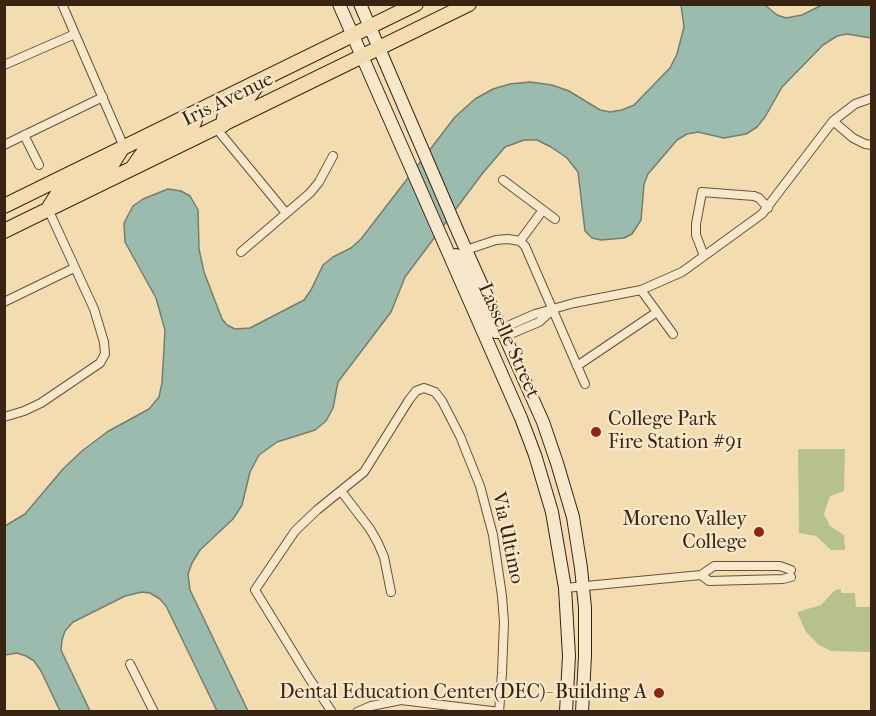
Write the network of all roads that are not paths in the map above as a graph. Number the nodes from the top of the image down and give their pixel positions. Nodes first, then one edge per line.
1 (62, 4) edge
2 (339, 4) edge
3 (360, 4) edge
4 (416, 4) edge
5 (469, 4) edge
6 (369, 28) junction
7 (75, 34) junction
8 (353, 36) junction
9 (379, 50) junction
10 (363, 57) junction
11 (4, 65) edge
12 (262, 80) junction
13 (103, 97) junction
14 (872, 98) edge
15 (193, 114) junction
16 (833, 121) junction
17 (220, 126) junction
18 (24, 135) junction
19 (4, 145) edge
20 (872, 145) edge
21 (123, 148) junction
22 (333, 156) dead end
23 (39, 165) dead end
24 (131, 169) junction
25 (503, 180) dead end
26 (4, 206) edge
27 (768, 208) junction
28 (48, 209) junction
29 (543, 210) junction
30 (285, 213) junction
31 (555, 219) dead end
32 (4, 231) edge
33 (520, 241) junction
34 (445, 247) junction
35 (466, 250) junction
36 (241, 252) dead end
37 (704, 256) junction
38 (74, 267) junction
39 (641, 290) junction
40 (4, 302) edge
41 (552, 310) junction
42 (657, 312) junction
43 (502, 332) junction
44 (674, 334) dead end
45 (577, 366) junction
46 (585, 384) dead end
47 (4, 417) edge
48 (340, 491) junction
49 (701, 575) junction
50 (582, 586) junction
51 (566, 588) junction
52 (391, 592) dead end
53 (130, 664) dead end
54 (154, 711) edge
55 (332, 711) edge
56 (357, 711) edge
57 (499, 711) edge
58 (566, 711) edge
59 (582, 711) edge

1 - 7 street
2 - 8 main road, Lasselle Street
3 - 6 main road, Lasselle Street
4 - 6 main road, Iris Avenue
5 - 9 main road, Iris Avenue
6 - 8 main road, Iris Avenue
6 - 9 main road, Lasselle Street
7 - 11 street
7 - 13 street
8 - 10 main road, Lasselle Street
8 - 12 main road, Iris Avenue
9 - 10 main road, Iris Avenue
9 - 35 main road, Lasselle Street
10 - 17 main road, Iris Avenue
10 - 34 main road, Lasselle Street
12 - 15 main road, Iris Avenue
12 - 17 main road
13 - 18 street
13 - 21 street
14 - 16 street
15 - 21 main road, Iris Avenue
15 - 24 main road
16 - 20 street
16 - 27 street
17 - 24 main road, Iris Avenue
17 - 30 street
18 - 19 street
18 - 23 street
21 - 26 main road, Iris Avenue
21 - 28 main road
22 - 30 street
24 - 28 main road, Iris Avenue
25 - 29 street
27 - 37 street
27 - 37 street
28 - 32 main road, Iris Avenue
28 - 38 street
29 - 31 street
29 - 33 street
30 - 36 street
33 - 35 street
33 - 41 street
34 - 43 main road
34 - 51 main road, Lasselle Street
35 - 43 main road, Lasselle Street
37 - 39 street
38 - 40 street
38 - 47 street
39 - 41 street
39 - 42 street
41 - 43 street
41 - 45 street
42 - 44 street
42 - 45 street
43 - 50 main road, Lasselle Street
45 - 46 street
48 - 52 street
48 - 55 street
48 - 57 street, Via Ultimo
49 - 49 street
49 - 50 street
50 - 51 street
50 - 59 main road, Lasselle Street
51 - 58 main road, Lasselle Street
53 - 54 street
56 - 57 street

